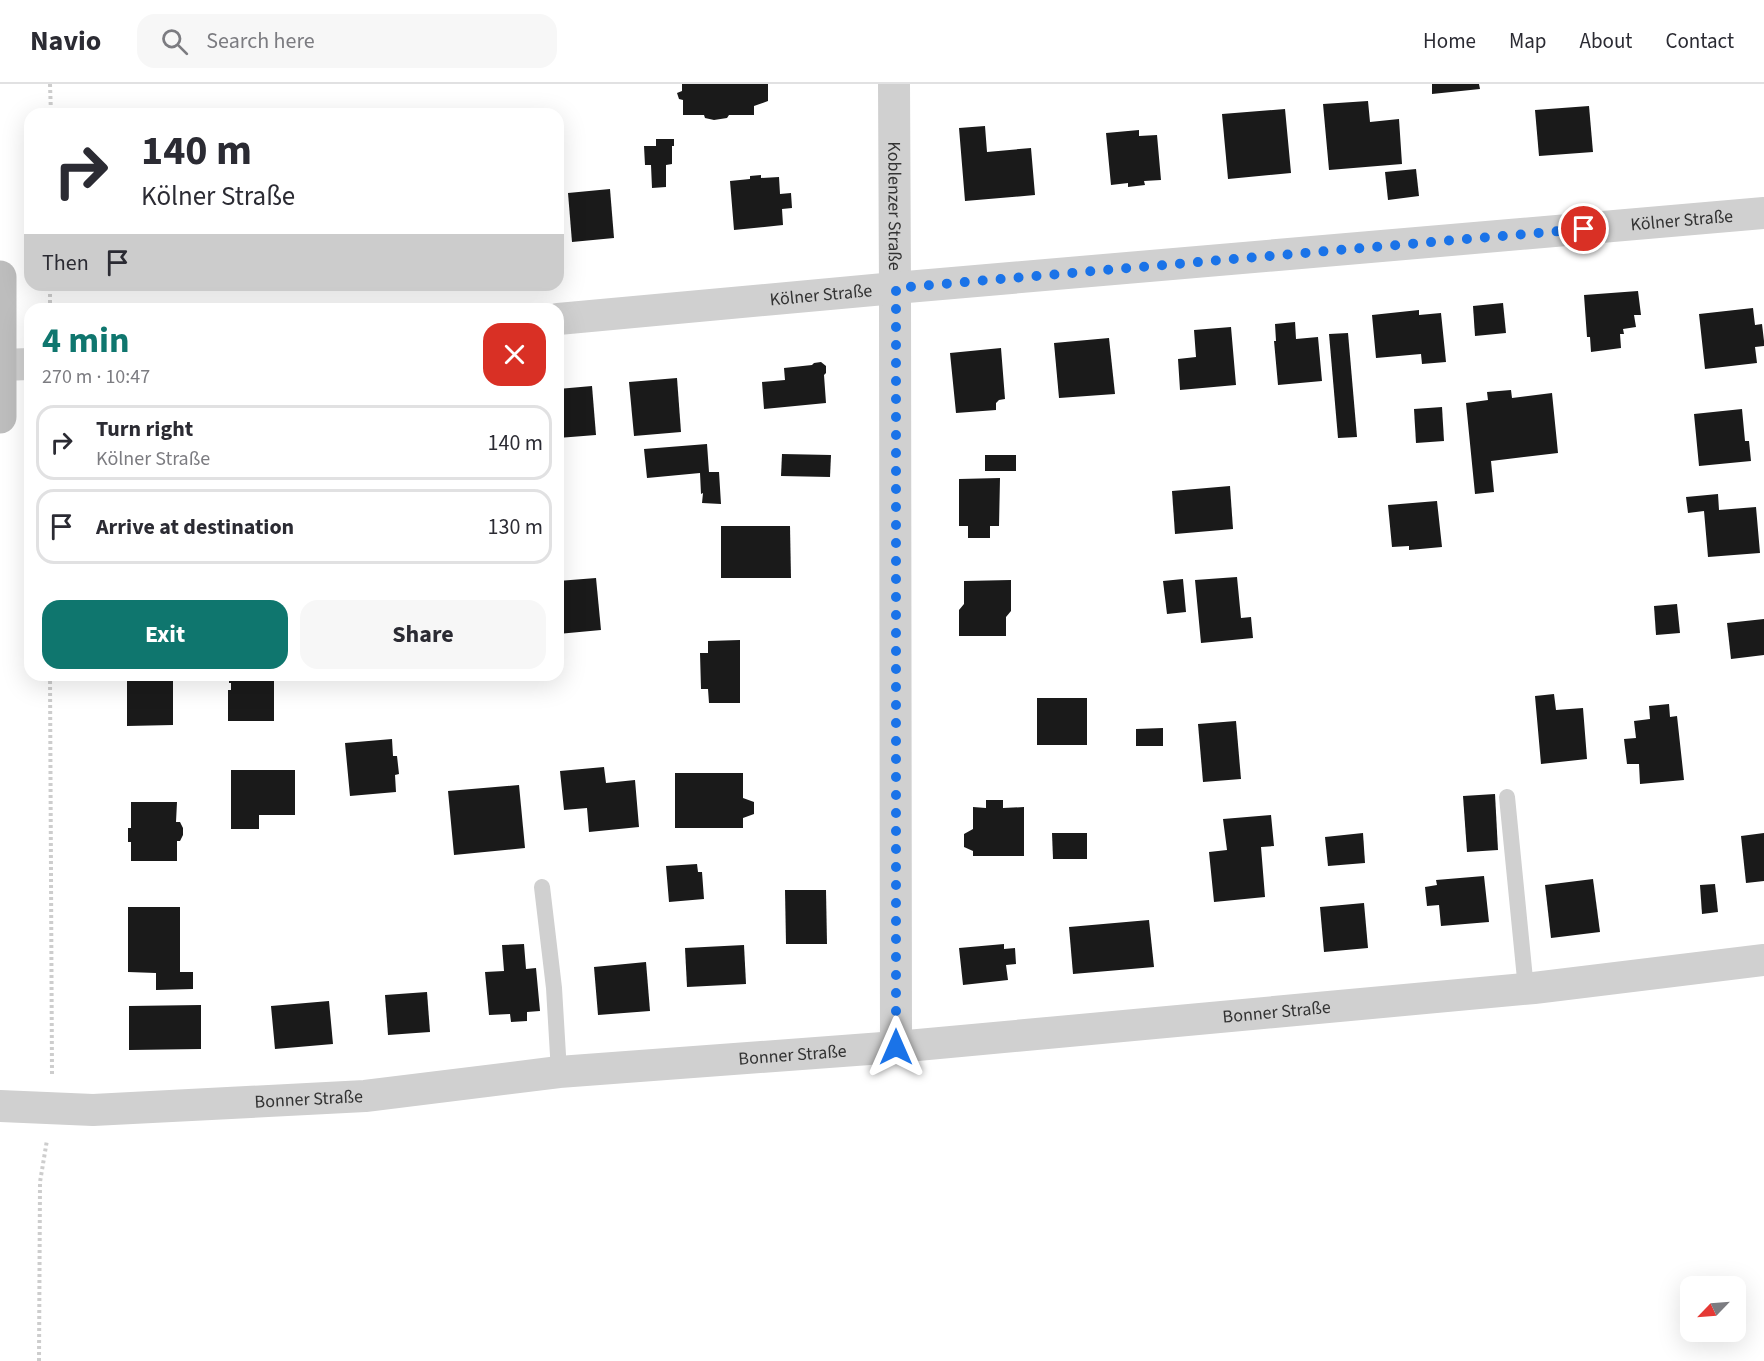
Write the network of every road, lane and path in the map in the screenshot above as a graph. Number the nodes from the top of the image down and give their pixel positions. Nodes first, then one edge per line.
1 (50, 84) edge
2 (894, 84) edge
3 (51, 108) edge
4 (1764, 213) edge
5 (0, 277) edge
6 (896, 288) junction
7 (564, 318) edge
8 (8, 378) edge
9 (0, 417) edge
10 (50, 681) edge
11 (1508, 797) dead end
12 (542, 887) dead end
13 (1764, 960) edge
14 (1526, 988) junction
15 (896, 1047) junction
16 (560, 1072) junction
17 (0, 1106) edge
18 (52, 1108) junction
19 (39, 1361) edge

1 - 3 path
2 - 6 street, Koblenzer Straße
4 - 6 street, Kölner Straße
5 - 8 main road
6 - 7 street, Kölner Straße
6 - 15 street, Koblenzer Straße
8 - 9 main road
10 - 18 path
11 - 14 lane
12 - 16 lane
13 - 14 street, Bonner Straße
14 - 15 street, Bonner Straße
15 - 16 street, Bonner Straße
16 - 18 street, Bonner Straße
17 - 18 street, Bonner Straße
18 - 19 path

